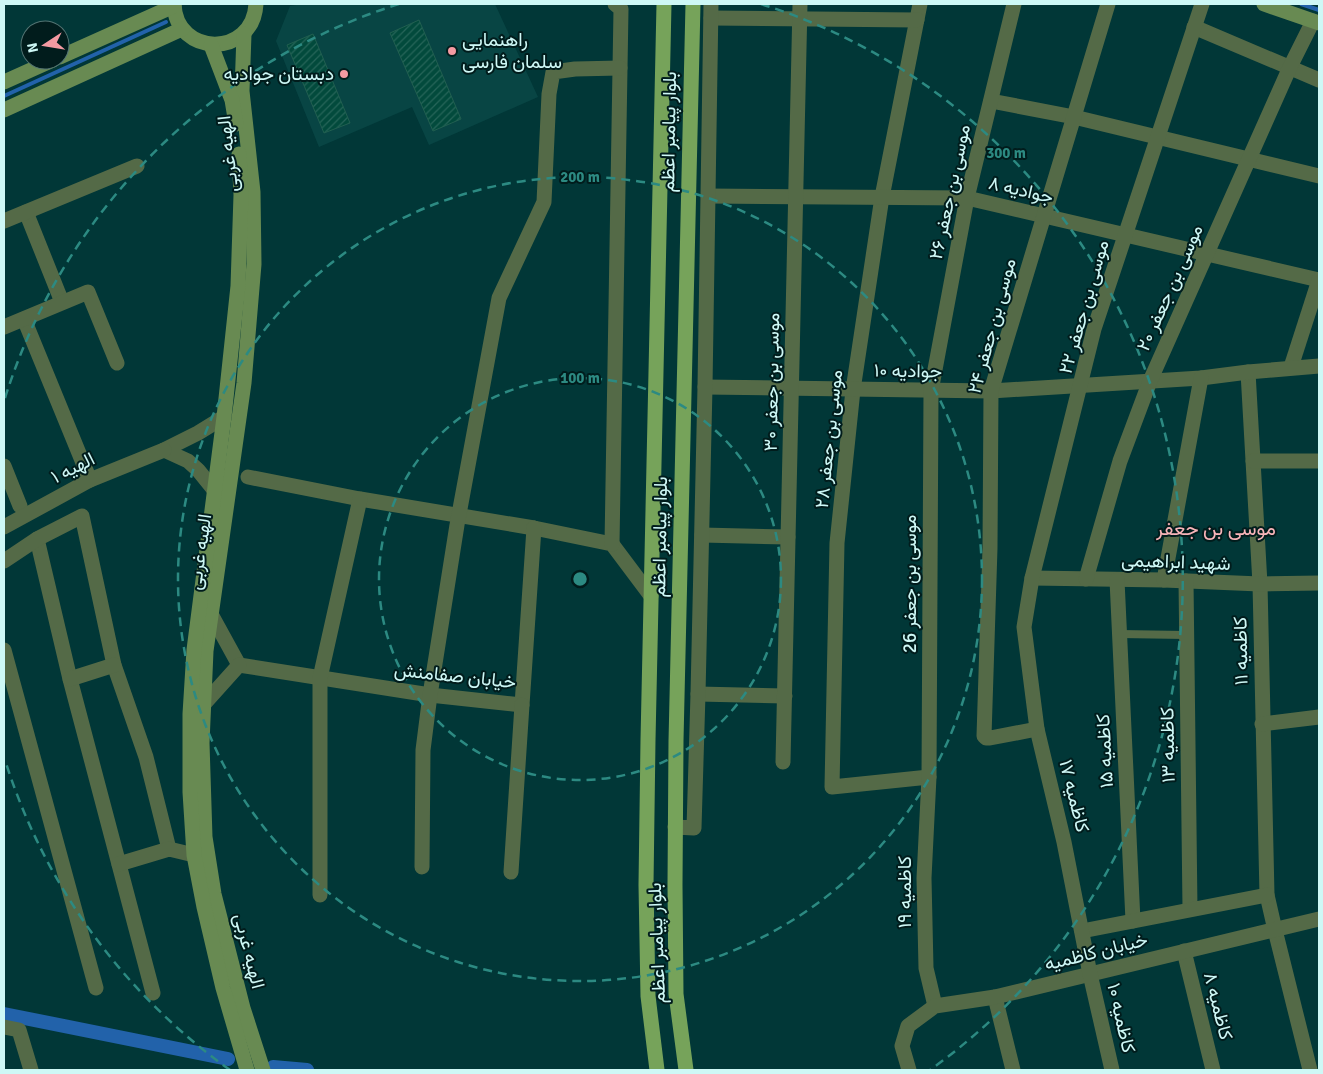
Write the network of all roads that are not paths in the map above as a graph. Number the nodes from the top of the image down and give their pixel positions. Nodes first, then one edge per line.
1 (256, 4) edge
2 (615, 4) edge
3 (692, 4) edge
4 (920, 4) edge
5 (1014, 4) edge
6 (1108, 4) edge
7 (1202, 4) edge
8 (1264, 4) edge
9 (174, 5) edge
10 (663, 6) edge
11 (711, 11) edge
12 (800, 11) edge
13 (917, 20) junction
14 (1316, 22) edge
15 (1194, 27) junction
16 (182, 28) junction
17 (244, 34) junction
18 (211, 45) junction
19 (70, 52) edge
20 (1290, 67) junction
21 (620, 68) junction
22 (31, 70) edge
23 (1319, 80) edge
24 (4, 82) edge
25 (991, 101) junction
26 (4, 110) edge
27 (1074, 117) junction
28 (1158, 137) junction
29 (1249, 160) junction
30 (137, 166) dead end
31 (1319, 176) edge
32 (708, 196) junction
33 (796, 196) junction
34 (882, 197) junction
35 (967, 198) junction
36 (26, 212) junction
37 (1044, 216) junction
38 (4, 221) edge
39 (1126, 235) junction
40 (1207, 254) junction
41 (1319, 280) edge
42 (62, 302) junction
43 (24, 319) junction
44 (4, 327) edge
45 (117, 363) dead end
46 (1319, 366) edge
47 (1291, 367) junction
48 (1248, 372) junction
49 (1201, 378) junction
50 (1150, 381) junction
51 (1081, 386) junction
52 (705, 387) junction
53 (792, 389) junction
54 (853, 390) junction
55 (931, 391) junction
56 (991, 391) junction
57 (224, 417) junction
58 (164, 450) junction
59 (1319, 461) edge
60 (1253, 462) junction
61 (4, 466) edge
62 (248, 477) dead end
63 (90, 480) junction
64 (215, 491) junction
65 (360, 499) junction
66 (20, 506) dead end
67 (459, 516) junction
68 (4, 527) edge
69 (534, 528) junction
70 (702, 535) junction
71 (788, 537) junction
72 (37, 539) junction
73 (612, 544) junction
74 (4, 561) edge
75 (1032, 578) junction
76 (1086, 579) junction
77 (1117, 580) junction
78 (1164, 580) junction
79 (1186, 581) junction
80 (1319, 583) edge
81 (1260, 584) junction
82 (651, 596) junction
83 (212, 614) junction
84 (1024, 627) joint
85 (1120, 634) junction
86 (1186, 635) junction
87 (4, 650) edge
88 (114, 665) junction
89 (239, 665) junction
90 (70, 678) junction
91 (320, 678) junction
92 (698, 694) junction
93 (430, 695) junction
94 (785, 696) junction
95 (204, 704) junction
96 (522, 705) junction
97 (1319, 717) edge
98 (1262, 724) junction
99 (1037, 729) junction
100 (784, 762) dead end
101 (929, 777) junction
102 (675, 827) junction
103 (169, 849) junction
104 (194, 855) junction
105 (119, 864) junction
106 (422, 867) dead end
107 (511, 872) dead end
108 (320, 895) dead end
109 (1267, 895) junction
110 (1190, 909) junction
111 (1319, 919) edge
112 (1133, 921) junction
113 (1275, 930) junction
114 (1082, 931) junction
115 (1184, 951) junction
116 (1090, 974) junction
117 (96, 988) dead end
118 (153, 994) dead end
119 (995, 997) junction
120 (935, 1006) junction
121 (11, 1029) edge
122 (31, 1070) edge
123 (247, 1070) edge
124 (262, 1070) edge
125 (657, 1070) edge
126 (686, 1070) edge
127 (909, 1070) edge
128 (1013, 1070) edge
129 (1112, 1070) edge
130 (1213, 1070) edge
131 (1310, 1070) edge

1 - 17 street
2 - 21 street
3 - 102 main road, بلوار پیامبر اعظم
4 - 13 street, موسی بن جعفر ۲۸
5 - 25 street, موسی بن جعفر ۲۶
6 - 27 street, موسی بن جعفر ۲۴
7 - 15 street, موسی بن جعفر ۲۲
8 - 14 street
9 - 16 street
9 - 19 street
10 - 82 main road, بلوار پیامبر اعظم
11 - 12 street
11 - 32 street
12 - 13 street
12 - 33 street, موسی بن جعفر ۳۰
13 - 34 street, موسی بن جعفر ۲۸
14 - 20 street, موسی بن جعفر ۲۰
15 - 20 street
15 - 28 street, موسی بن جعفر ۲۲
16 - 18 street
16 - 26 street
17 - 18 street
17 - 83 street, الهیه غربی
18 - 57 street, الهیه غربی
20 - 23 street
20 - 29 street, موسی بن جعفر ۲۰
21 - 67 street
21 - 73 street
22 - 24 street
25 - 27 street
25 - 35 street, موسی بن جعفر ۲۶
27 - 28 street
27 - 37 street, موسی بن جعفر ۲۴
28 - 29 street
28 - 39 street, موسی بن جعفر ۲۲
29 - 31 street
29 - 40 street, موسی بن جعفر ۲۰
30 - 36 street
32 - 33 street, جوادیه ۸
32 - 52 street
33 - 34 street, جوادیه ۸
33 - 53 street, موسی بن جعفر ۳۰
34 - 35 street, جوادیه ۸
34 - 54 street, موسی بن جعفر ۲۸
35 - 37 street, جوادیه ۸
35 - 55 street, موسی بن جعفر ۲۶
36 - 38 street
36 - 42 street
37 - 39 street, جوادیه ۸
37 - 56 street, موسی بن جعفر ۲۴
39 - 40 street, جوادیه ۸
39 - 51 street, موسی بن جعفر ۲۲
40 - 41 street, جوادیه ۸
40 - 50 street, موسی بن جعفر ۲۰
41 - 47 street
42 - 43 street
42 - 45 street
43 - 44 street
43 - 63 street
46 - 47 street, جوادیه ۱۰
47 - 48 street, جوادیه ۱۰
48 - 49 street, جوادیه ۱۰
48 - 60 street, کاظمیه ۱۱
49 - 50 street, جوادیه ۱۰
49 - 78 street
50 - 51 street, جوادیه ۱۰
50 - 76 street, موسی بن جعفر ۲۰
51 - 56 street, جوادیه ۱۰
51 - 75 street, موسی بن جعفر ۲۲
52 - 53 street, جوادیه ۱۰
52 - 70 street
53 - 54 street, جوادیه ۱۰
53 - 71 street, موسی بن جعفر ۳۰
54 - 55 street, جوادیه ۱۰
54 - 101 street, موسی بن جعفر ۲۸
55 - 56 street, جوادیه ۱۰
55 - 101 street, موسی بن جعفر 26
56 - 99 street, موسی بن جعفر ۲۴
57 - 58 street, الهیه ۱
57 - 64 street, الهیه غربی
58 - 63 street, الهیه ۱
58 - 64 street
59 - 60 street
60 - 81 street, کاظمیه ۱۱
61 - 66 street
62 - 65 street
63 - 68 street, الهیه ۱
64 - 104 street, الهیه غربی
65 - 67 street
65 - 91 street
67 - 69 street
67 - 93 street
69 - 73 street
69 - 96 street, خیابان صفامنش
70 - 71 street
70 - 92 street
71 - 94 street, موسی بن جعفر ۳۰
72 - 74 street
72 - 88 street
72 - 90 street
73 - 82 street
75 - 76 street, شهید ابراهیمی
75 - 84 street, موسی بن جعفر ۲۲
76 - 77 street, شهید ابراهیمی
77 - 78 street, شهید ابراهیمی
77 - 85 street, کاظمیه ۱۵
78 - 79 street, شهید ابراهیمی
79 - 81 street, شهید ابراهیمی
79 - 86 street, کاظمیه ۱۳
80 - 81 street, شهید ابراهیمی
81 - 98 street, کاظمیه ۱۱
82 - 125 main road, بلوار پیامبر اعظم
83 - 89 street
83 - 95 street, الهیه غربی
84 - 99 street, کاظمیه ۱۷
85 - 86 lane
85 - 112 street, کاظمیه ۱۵
86 - 110 street, کاظمیه ۱۳
87 - 117 street
88 - 90 street
88 - 103 street
89 - 91 street, خیابان صفامنش
89 - 95 street
90 - 105 street
91 - 93 street, خیابان صفامنش
91 - 108 street
92 - 94 street
92 - 102 street
93 - 96 street, خیابان صفامنش
93 - 106 street
94 - 100 street, موسی بن جعفر ۳۰
95 - 124 street, الهیه غربی
96 - 107 street
97 - 98 street
98 - 109 street, کاظمیه ۱۱
99 - 114 street, کاظمیه ۱۷
101 - 120 street, کاظمیه ۱۹
102 - 126 main road, بلوار پیامبر اعظم
103 - 104 street
103 - 105 street
104 - 123 street, الهیه غربی
105 - 118 street
109 - 110 street
109 - 113 street, کاظمیه ۱۱
110 - 112 street
111 - 113 street, خیابان کاظمیه
112 - 114 street
113 - 115 street, خیابان کاظمیه
113 - 131 street, کاظمیه ۱۱
114 - 116 street, کاظمیه ۱۷
115 - 116 street, خیابان کاظمیه
115 - 130 street, کاظمیه ۸
116 - 119 street, خیابان کاظمیه
116 - 129 street, کاظمیه ۱۰
119 - 120 street, خیابان کاظمیه
119 - 128 street
120 - 127 street, خیابان کاظمیه
121 - 122 street

